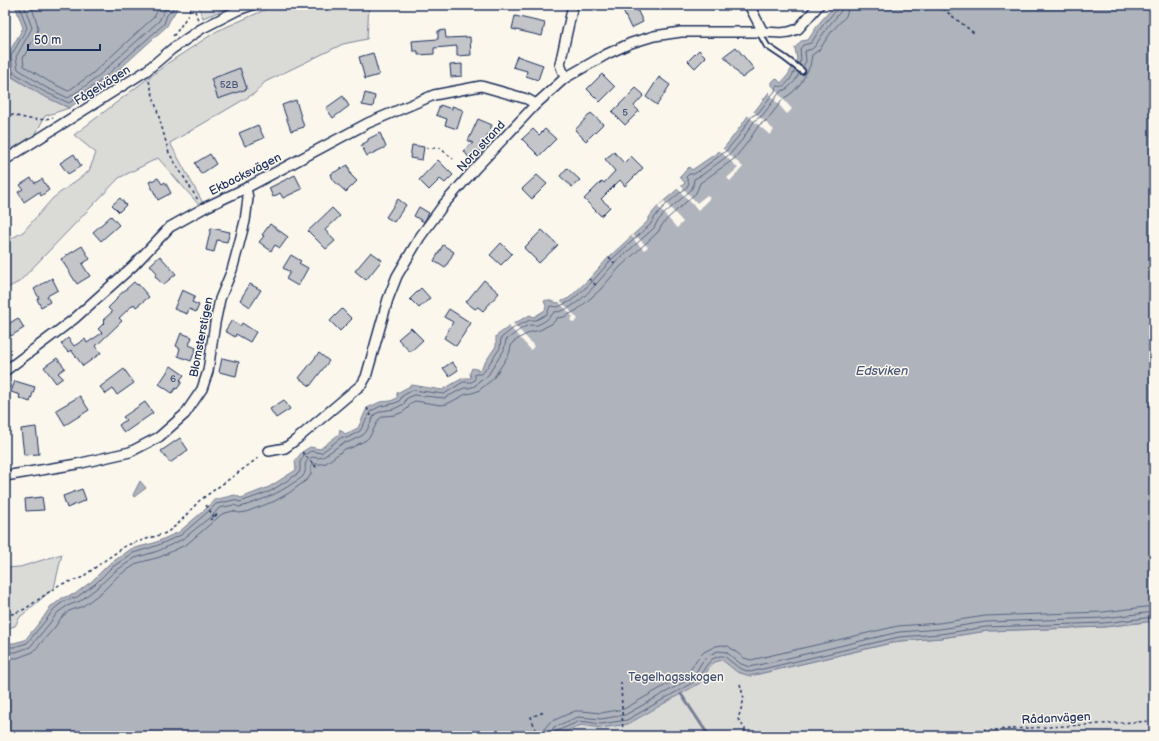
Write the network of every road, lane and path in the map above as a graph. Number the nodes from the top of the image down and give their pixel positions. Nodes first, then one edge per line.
1 (192, 5) edge
2 (252, 5) edge
3 (573, 5) edge
4 (749, 5) edge
5 (819, 5) edge
6 (938, 5) edge
7 (201, 29) junction
8 (761, 32) junction
9 (974, 33) dead end
10 (170, 38) dead end
11 (146, 71) junction
12 (802, 71) dead end
13 (565, 78) junction
14 (536, 104) junction
15 (5, 112) edge
16 (54, 117) dead end
17 (426, 148) dead end
18 (453, 159) dead end
19 (5, 160) edge
20 (246, 188) junction
21 (204, 208) junction
22 (609, 257) dead end
23 (616, 265) dead end
24 (589, 279) dead end
25 (597, 286) dead end
26 (5, 371) edge
27 (367, 408) dead end
28 (373, 419) dead end
29 (269, 451) joint
30 (302, 452) dead end
31 (317, 468) dead end
32 (5, 476) edge
33 (206, 505) dead end
34 (219, 513) dead end
35 (214, 517) junction
36 (210, 520) dead end
37 (5, 613) edge
38 (621, 682) dead end
39 (740, 684) dead end
40 (544, 712) dead end
41 (1154, 721) edge
42 (538, 736) edge
43 (623, 736) edge
44 (672, 736) edge
45 (699, 736) edge
46 (745, 736) edge
47 (863, 736) edge

1 - 7 path
1 - 10 path
2 - 7 street, Fågelvägen
3 - 13 street
4 - 8 street
5 - 8 street, Nora strand
6 - 9 path
7 - 11 street, Fågelvägen
8 - 12 lane
8 - 13 street, Nora strand
11 - 19 street, Fågelvägen
11 - 21 path
13 - 14 street, Nora strand
14 - 20 street, Ekbacksvägen
14 - 29 street, Nora strand
15 - 16 path
17 - 18 path
20 - 21 street, Ekbacksvägen
20 - 32 street, Blomsterstigen
21 - 26 street, Ekbacksvägen
22 - 23 path
24 - 25 path
27 - 28 path
29 - 37 path
30 - 31 path
33 - 35 path
34 - 35 path
35 - 36 path
38 - 43 path
39 - 46 path
40 - 42 path
41 - 47 path, Rådanvägen
44 - 45 path

